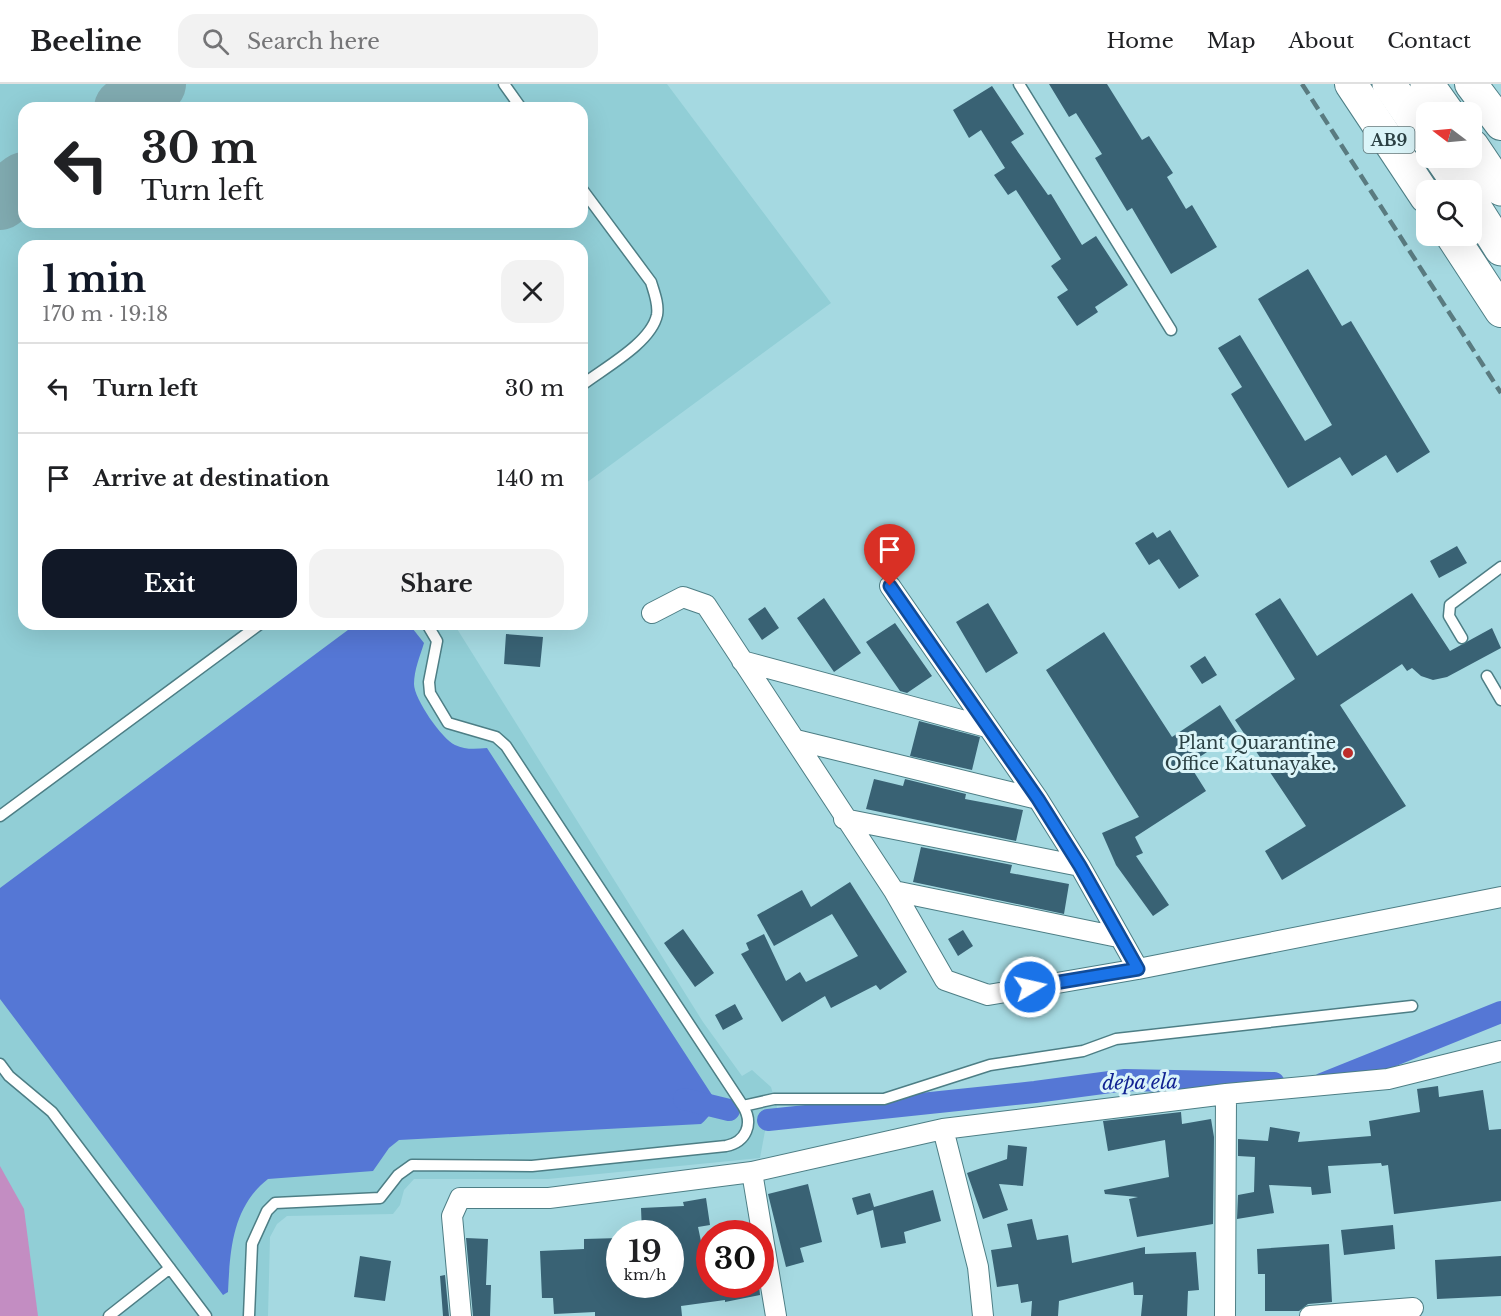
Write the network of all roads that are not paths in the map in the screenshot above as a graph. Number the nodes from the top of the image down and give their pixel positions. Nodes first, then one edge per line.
1 (504, 84) edge
2 (1019, 84) edge
3 (1351, 84) edge
4 (1389, 84) edge
5 (1427, 84) edge
6 (1471, 84) edge
7 (517, 102) edge
8 (1440, 102) edge
9 (1416, 123) edge
10 (1501, 124) edge
11 (1482, 161) edge
12 (1416, 182) edge
13 (1501, 189) edge
14 (588, 197) edge
15 (1482, 220) edge
16 (1459, 246) edge
17 (1501, 249) edge
18 (1501, 311) edge
19 (1171, 330) dead end
20 (588, 380) edge
21 (1501, 567) edge
22 (890, 586) dead end
23 (652, 613) dead end
24 (252, 630) edge
25 (431, 630) edge
26 (1462, 638) dead end
27 (742, 661) junction
28 (1487, 676) dead end
29 (1501, 700) edge
30 (987, 727) junction
31 (796, 740) junction
32 (1038, 799) junction
33 (0, 816) edge
34 (844, 819) junction
35 (1080, 866) junction
36 (894, 891) junction
37 (1501, 897) edge
38 (1118, 937) junction
39 (1138, 969) junction
40 (1412, 1006) dead end
41 (1501, 1051) edge
42 (0, 1064) edge
43 (1226, 1094) junction
44 (743, 1106) junction
45 (944, 1129) junction
46 (752, 1172) junction
47 (170, 1268) junction
48 (1413, 1308) dead end
49 (109, 1316) edge
50 (206, 1316) edge
51 (249, 1316) edge
52 (461, 1316) edge
53 (777, 1316) edge
54 (983, 1316) edge
55 (1225, 1316) edge
56 (1310, 1316) edge

1 - 7 lane
2 - 19 lane
3 - 12 main road, AB9
4 - 9 highway
5 - 8 highway
6 - 10 main road
11 - 13 highway
14 - 20 lane
15 - 17 highway
16 - 18 main road
21 - 26 lane
22 - 30 street
23 - 27 street
24 - 33 lane
25 - 44 lane
27 - 30 street
27 - 31 street
28 - 29 lane
30 - 32 street
31 - 32 street
31 - 34 street
32 - 35 street
34 - 35 street
34 - 36 street
35 - 38 street
36 - 38 street
36 - 39 street
37 - 39 street
38 - 39 street
40 - 44 lane
41 - 43 street
42 - 47 lane
43 - 45 street
43 - 55 street
44 - 51 lane
45 - 46 street
45 - 54 street
46 - 52 street
46 - 53 street
47 - 49 lane
47 - 50 lane
48 - 56 street

